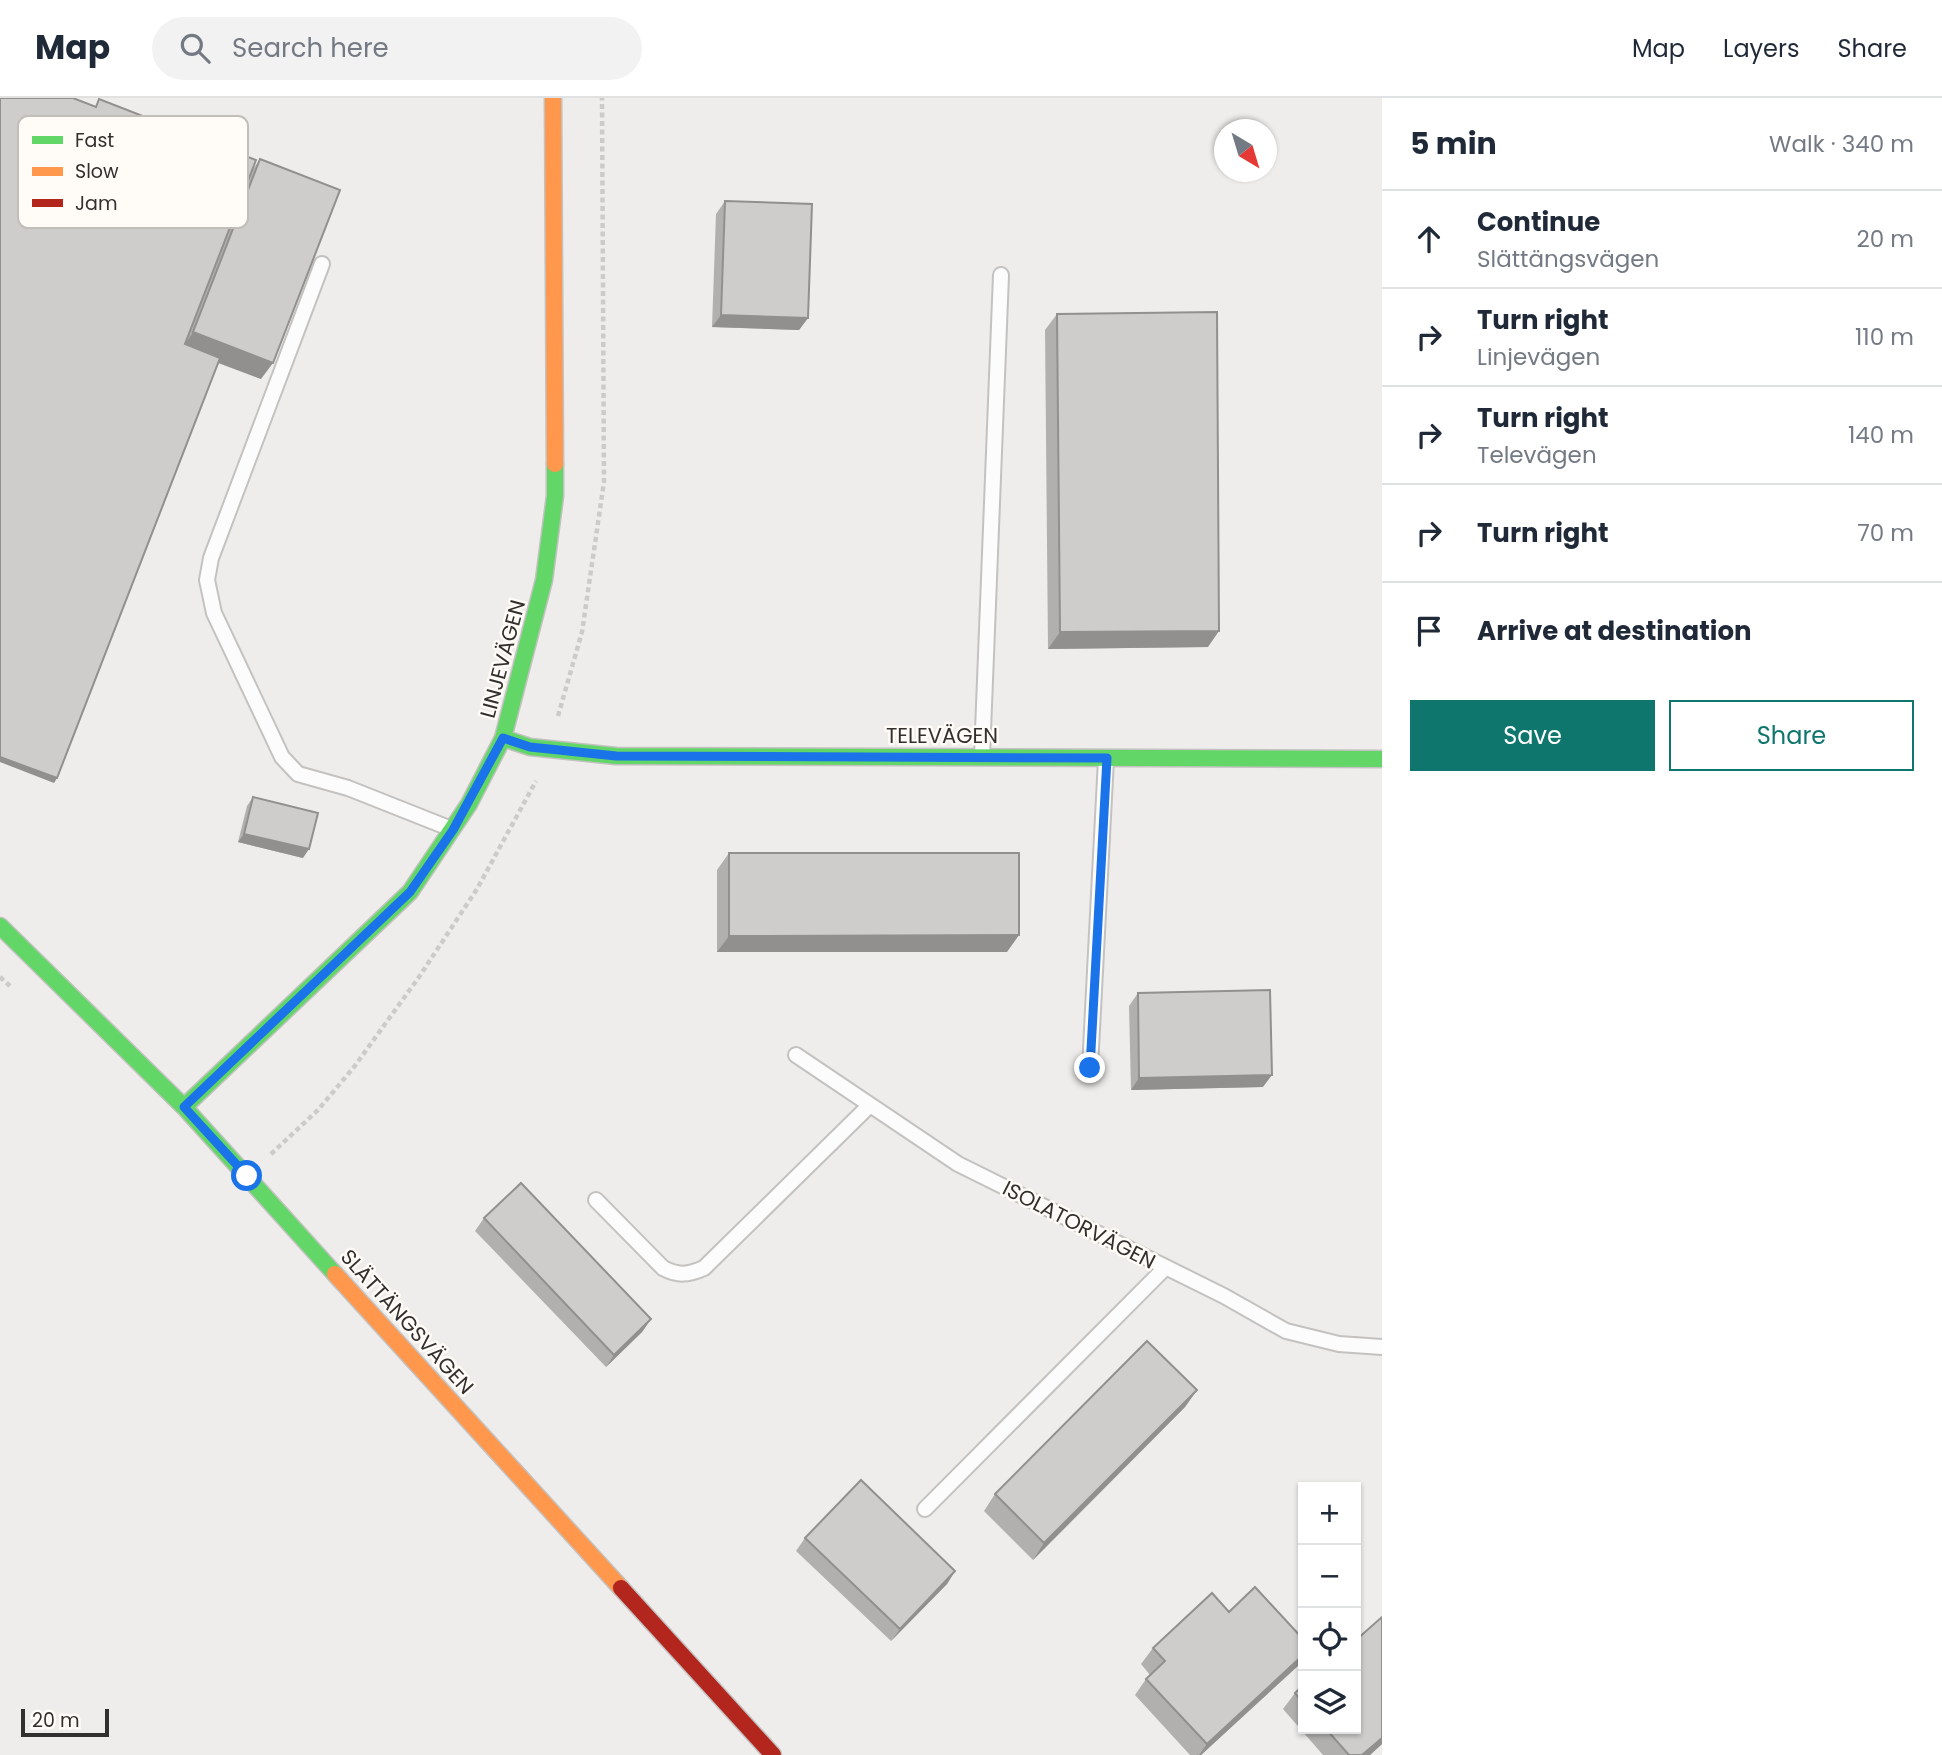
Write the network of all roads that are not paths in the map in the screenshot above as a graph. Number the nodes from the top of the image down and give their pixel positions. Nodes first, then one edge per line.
1 (553, 98) edge
2 (322, 264) edge
3 (1002, 275) dead end
4 (503, 738) junction
5 (982, 757) junction
6 (1107, 758) junction
7 (1382, 758) edge
8 (453, 830) junction
9 (0, 926) edge
10 (796, 1055) dead end
11 (1090, 1068) dead end
12 (870, 1105) junction
13 (184, 1107) junction
14 (596, 1200) dead end
15 (1165, 1268) junction
16 (1382, 1347) edge
17 (925, 1509) dead end
18 (774, 1755) edge

1 - 4 street, LINJEVÄGEN
2 - 8 lane
3 - 5 lane
4 - 5 street, TELEVÄGEN
4 - 8 street, LINJEVÄGEN
5 - 6 street, TELEVÄGEN
6 - 7 street, TELEVÄGEN
6 - 11 lane
8 - 13 street, LINJEVÄGEN
9 - 13 street, SLÄTTÄNGSVÄGEN
10 - 12 lane, ISOLATORVÄGEN
12 - 14 lane
12 - 15 lane, ISOLATORVÄGEN
13 - 18 street, SLÄTTÄNGSVÄGEN
15 - 16 lane, ISOLATORVÄGEN
15 - 17 lane

